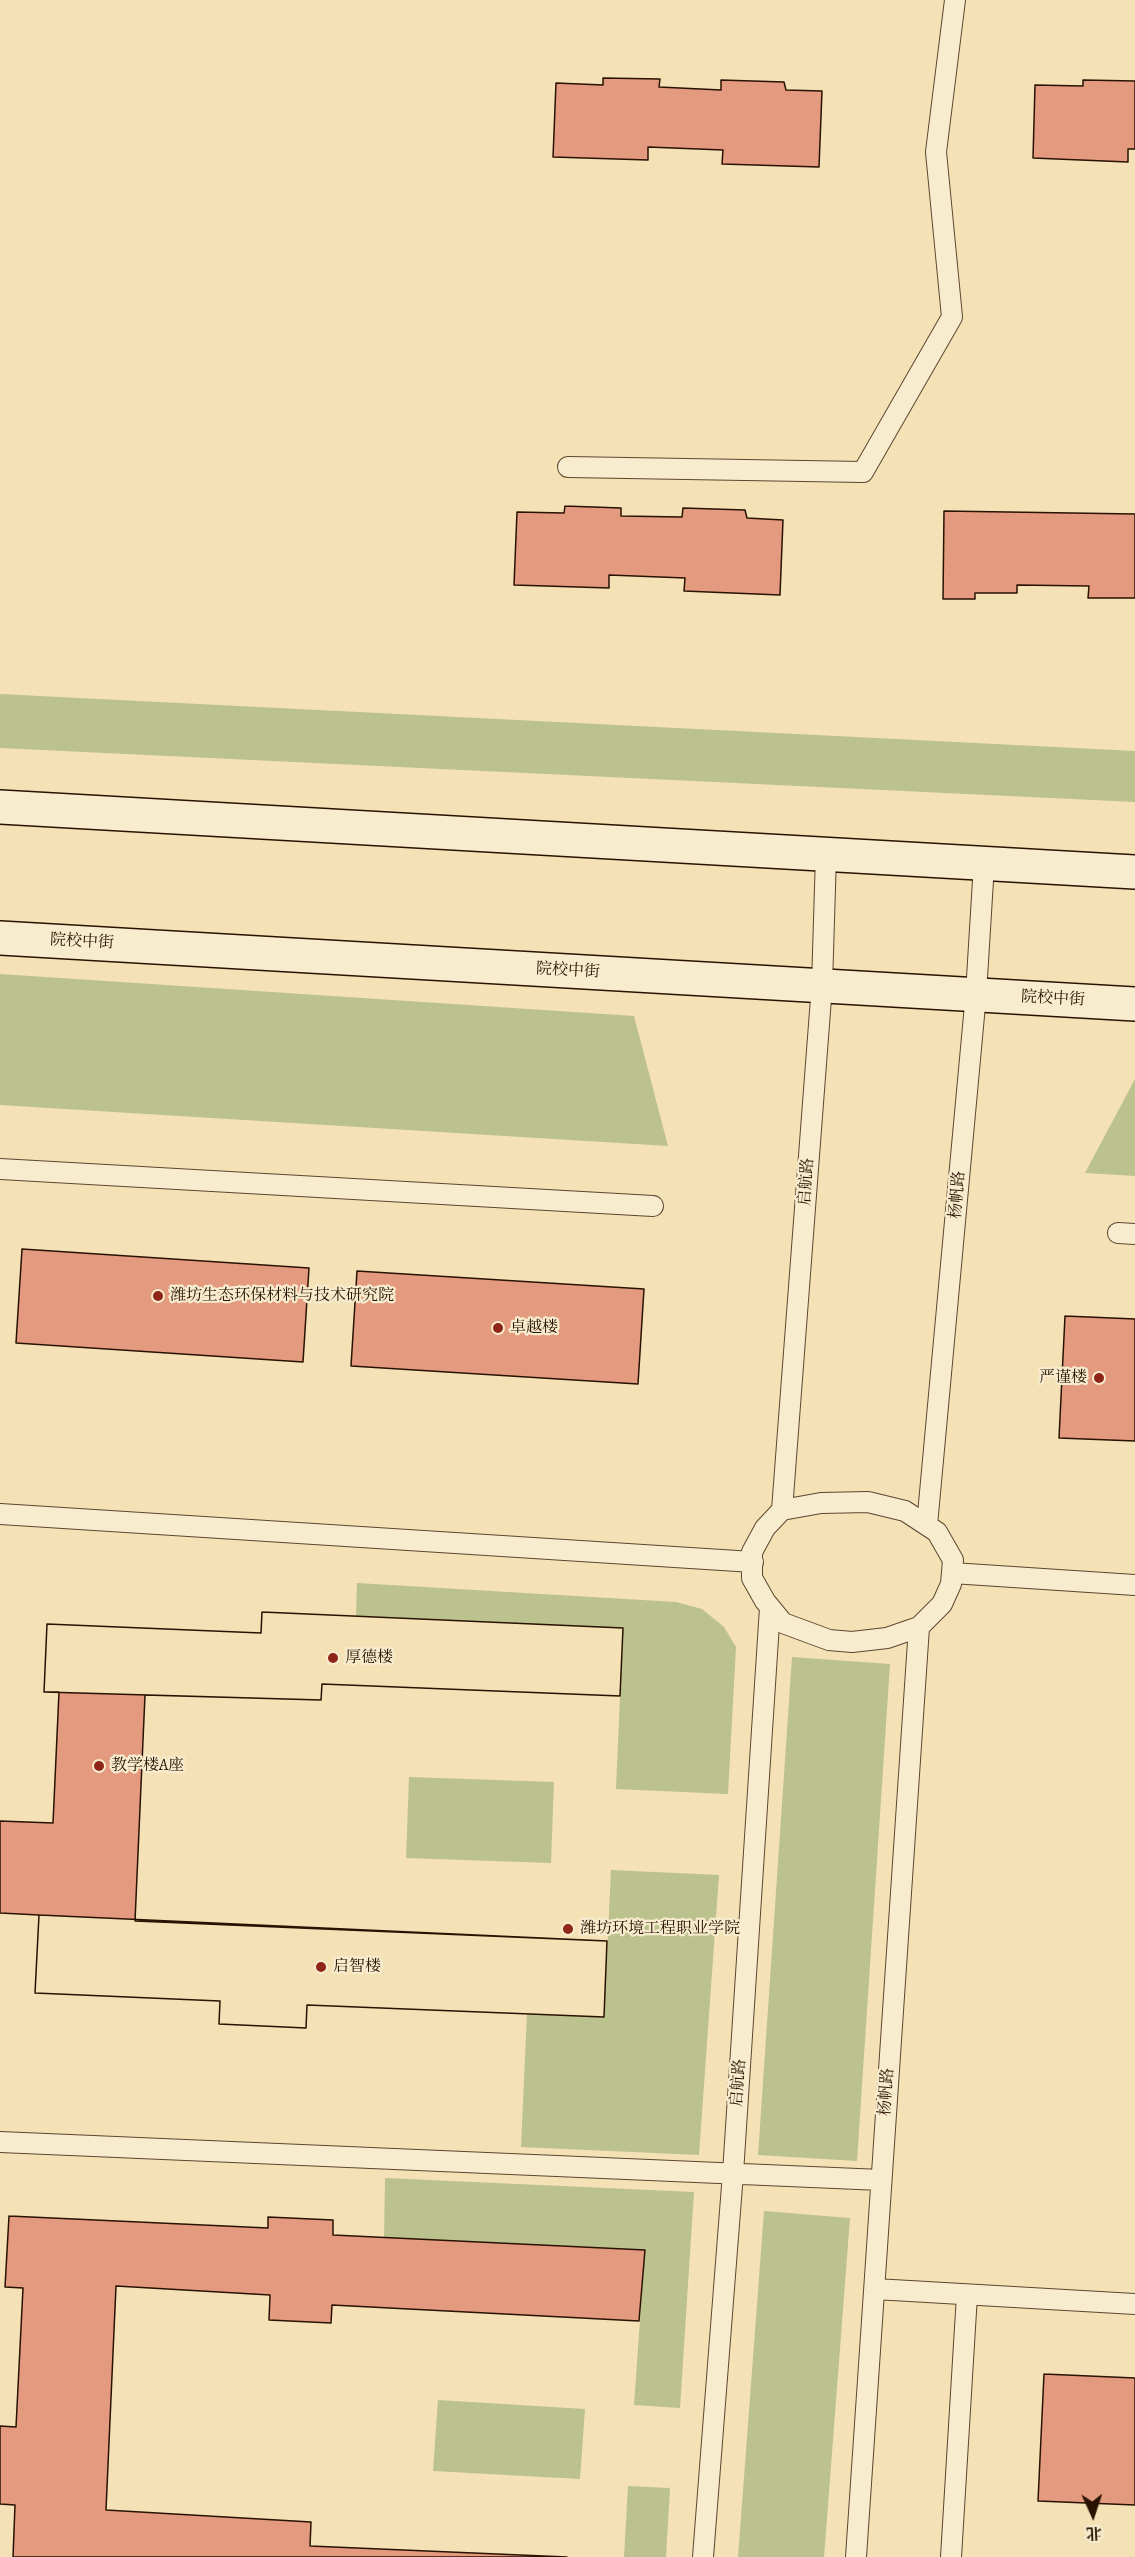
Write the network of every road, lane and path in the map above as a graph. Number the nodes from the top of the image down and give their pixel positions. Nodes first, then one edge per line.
1 (955, 0) edge
2 (568, 467) dead end
3 (0, 807) edge
4 (826, 855) junction
5 (984, 864) junction
6 (1135, 872) edge
7 (0, 938) edge
8 (822, 985) junction
9 (976, 994) junction
10 (1135, 1004) edge
11 (0, 1169) edge
12 (653, 1206) dead end
13 (782, 1510) junction
14 (0, 1514) edge
15 (927, 1525) junction
16 (753, 1562) junction
17 (952, 1574) junction
18 (1135, 1585) edge
19 (770, 1608) junction
20 (918, 1627) junction
21 (0, 2142) edge
22 (734, 2173) junction
23 (881, 2180) junction
24 (875, 2289) junction
25 (967, 2295) junction
26 (1135, 2304) edge
27 (703, 2557) edge
28 (856, 2557) edge
29 (951, 2557) edge

1 - 2 lane
3 - 4 main road
4 - 5 main road
4 - 8 lane, 启航路
5 - 6 main road
5 - 9 lane, 杨帆路
7 - 8 main road, 院校中街
8 - 9 main road, 院校中街
8 - 13 lane, 启航路
9 - 10 main road, 院校中街
9 - 15 lane, 杨帆路
11 - 12 lane
13 - 15 lane
13 - 16 lane
14 - 16 lane
15 - 17 lane
16 - 19 lane
17 - 18 lane
17 - 20 lane
19 - 20 lane
19 - 22 lane, 启航路
20 - 23 lane, 杨帆路
21 - 22 lane
22 - 23 lane
22 - 27 lane, 启航路
23 - 24 lane, 杨帆路
24 - 25 lane
24 - 28 lane, 杨帆路
25 - 26 lane
25 - 29 lane

